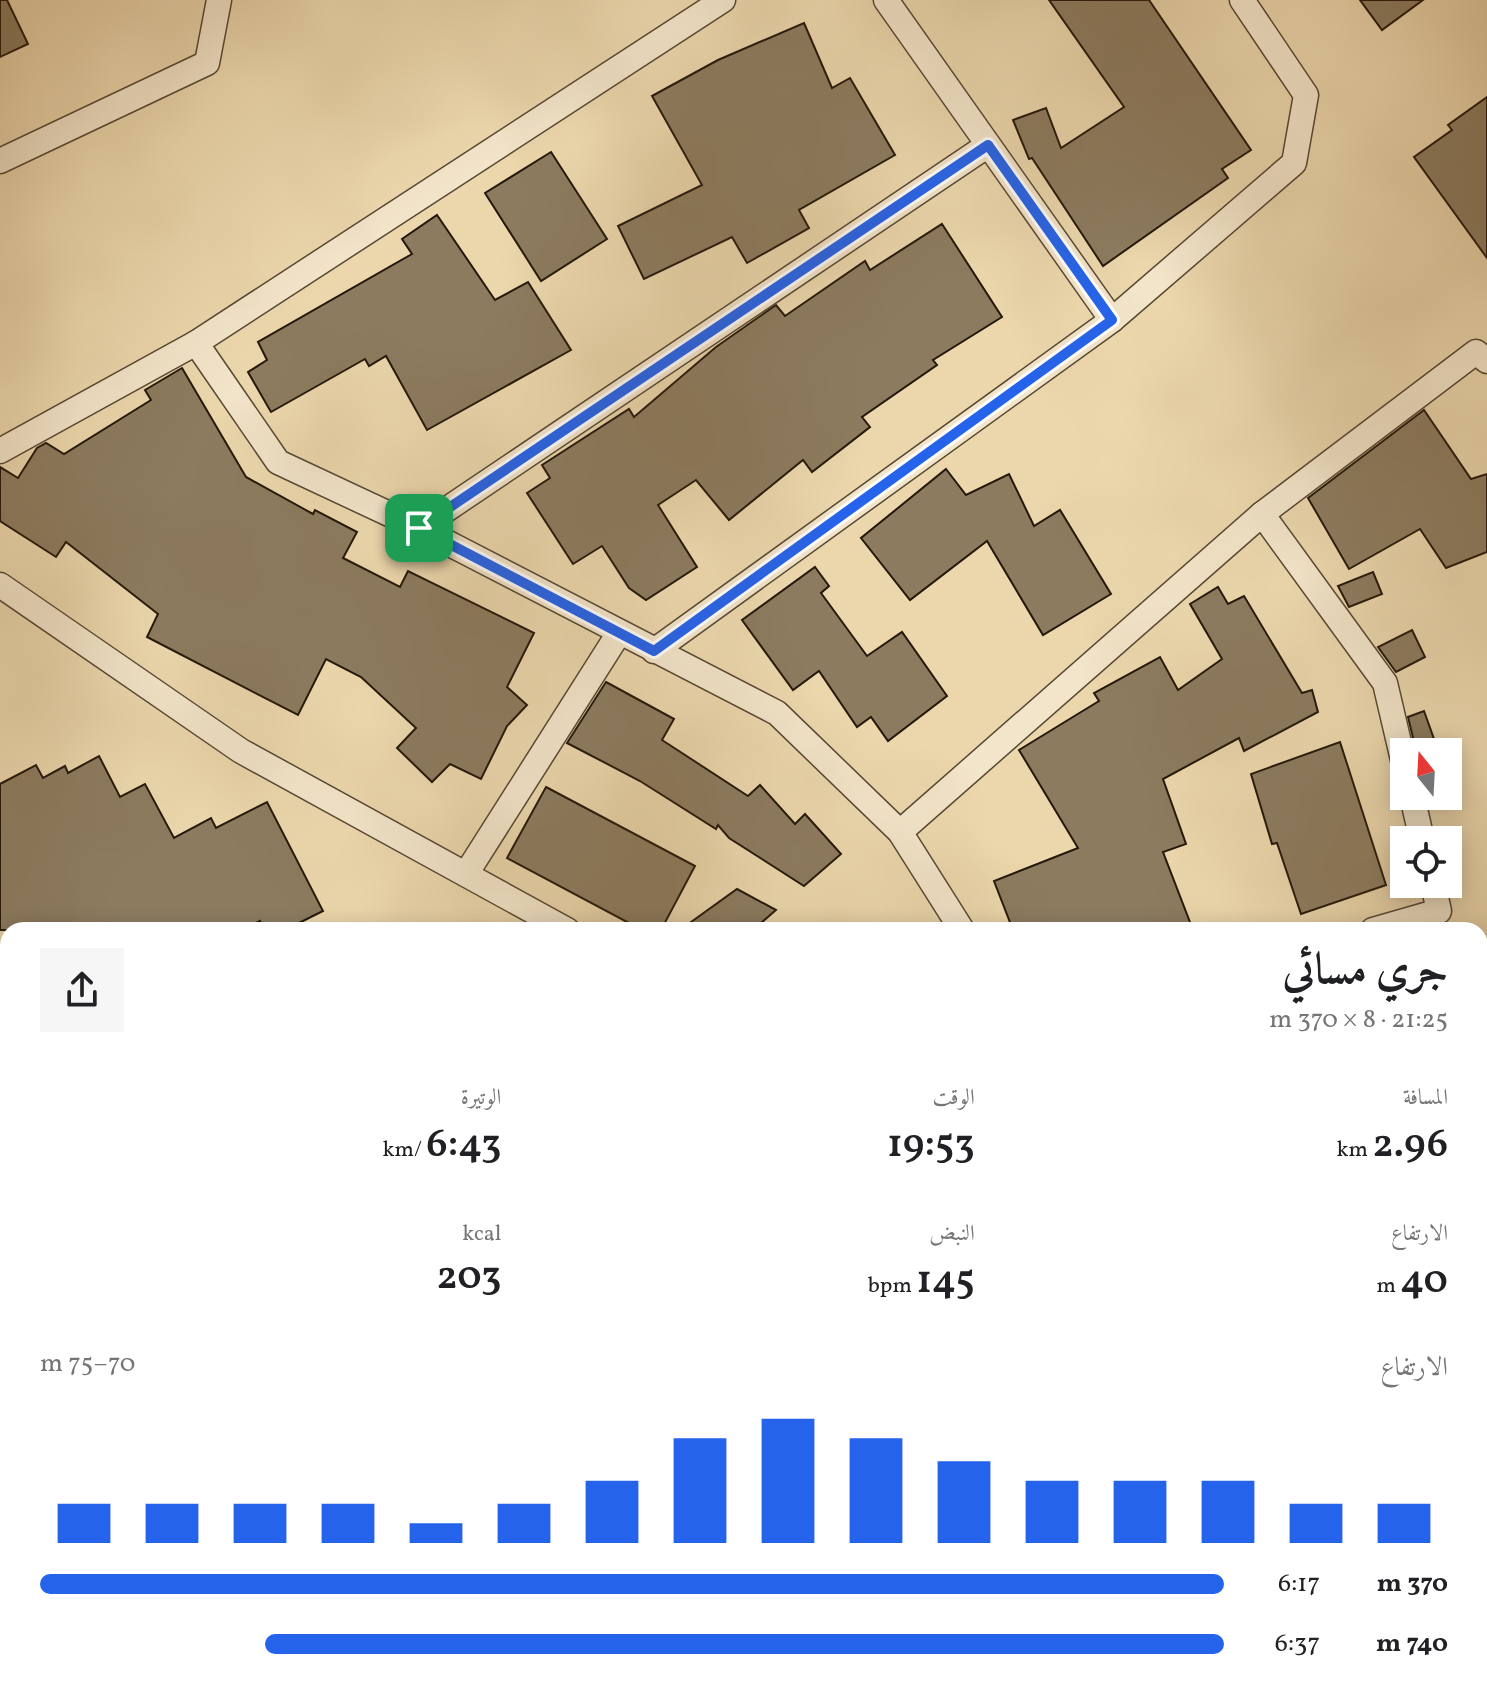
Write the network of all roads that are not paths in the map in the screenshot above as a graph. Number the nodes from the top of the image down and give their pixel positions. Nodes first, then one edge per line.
1 (219, 0) edge
2 (723, 0) edge
3 (886, 0) edge
4 (1242, 0) edge
5 (988, 145) junction
6 (0, 161) edge
7 (1112, 320) junction
8 (196, 343) junction
9 (1487, 361) edge
10 (0, 451) edge
11 (1262, 514) junction
12 (419, 528) junction
13 (0, 585) edge
14 (619, 633) junction
15 (654, 651) junction
16 (1398, 738) edge
17 (900, 832) junction
18 (466, 874) junction
19 (1436, 898) edge
20 (553, 922) edge
21 (957, 922) edge
22 (1401, 922) edge

1 - 6 street
2 - 8 street
3 - 5 street
4 - 7 street
5 - 7 street
5 - 12 street
7 - 15 street
8 - 10 street
8 - 12 street
9 - 11 street
11 - 16 street
11 - 17 street
12 - 14 street
13 - 18 street
14 - 15 street
14 - 18 street
15 - 17 street
17 - 21 street
18 - 20 street
19 - 22 street

